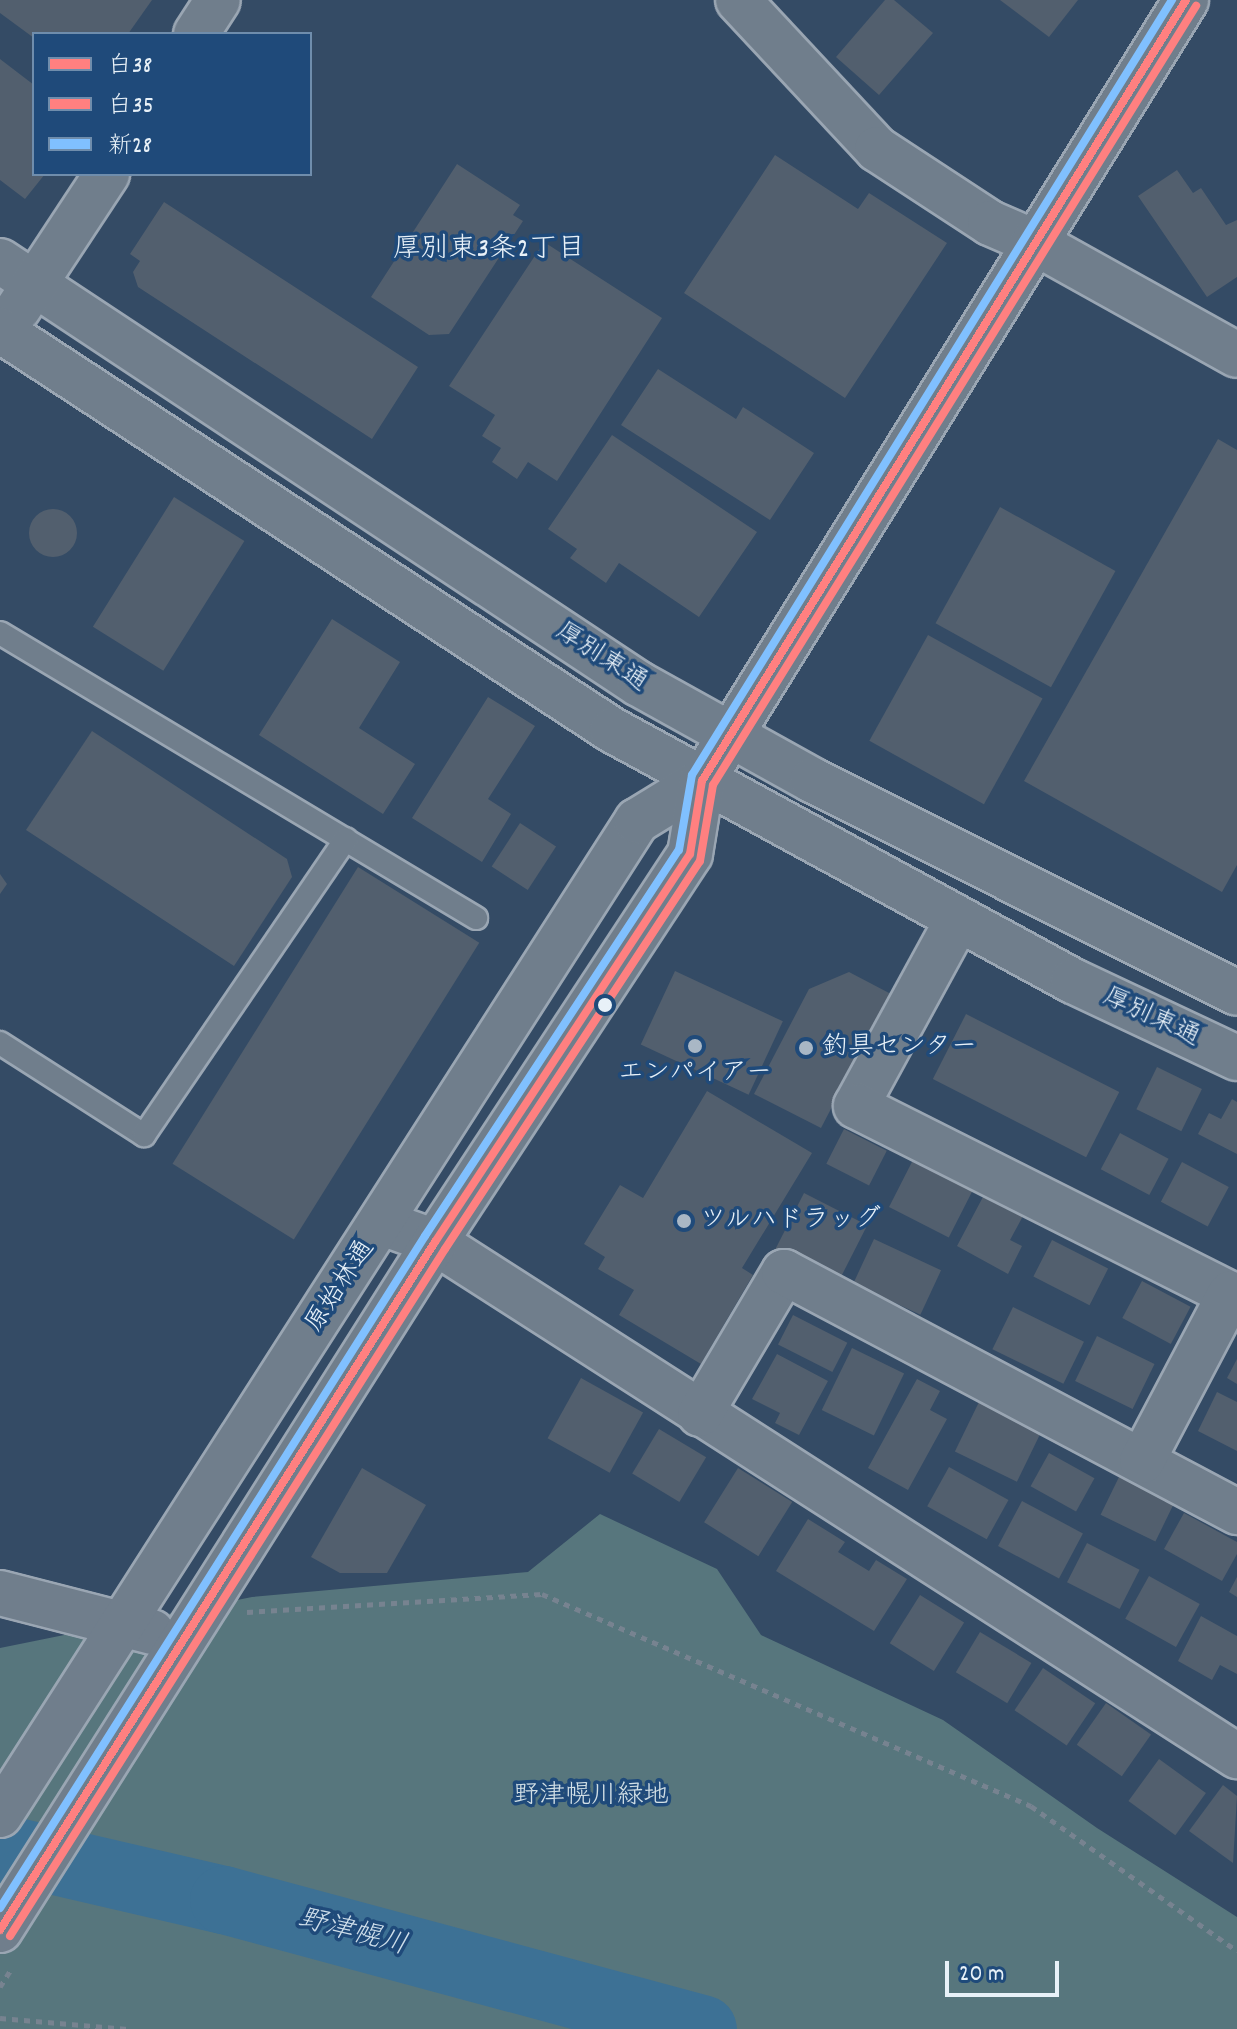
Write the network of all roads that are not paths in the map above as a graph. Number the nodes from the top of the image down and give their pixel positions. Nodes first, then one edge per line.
1 (218, 0) edge
2 (738, 0) edge
3 (1186, 0) edge
4 (197, 32) edge
5 (106, 176) edge
6 (1034, 242) junction
7 (0, 261) edge
8 (37, 285) junction
9 (0, 330) edge
10 (1234, 349) edge
11 (0, 633) edge
12 (731, 734) junction
13 (702, 781) junction
14 (346, 839) junction
15 (476, 918) dead end
16 (958, 919) junction
17 (1237, 993) edge
18 (0, 1043) edge
19 (1237, 1058) edge
20 (382, 1223) junction
21 (435, 1242) junction
22 (1234, 1296) edge
23 (700, 1414) junction
24 (1142, 1461) junction
25 (1237, 1512) edge
26 (0, 1593) edge
27 (126, 1622) junction
28 (181, 1643) junction
29 (1237, 1756) edge
30 (0, 1815) edge
31 (0, 1930) edge

1 - 4 street
2 - 6 street
3 - 6 street, 原始林通
5 - 8 street
6 - 10 street
6 - 12 street, 原始林通
7 - 8 street, 厚別東通
8 - 9 street
8 - 12 street, 厚別東通
9 - 13 street, 厚別東通
11 - 14 lane
12 - 13 street, 原始林通
12 - 17 street, 厚別東通
13 - 16 street, 厚別東通
13 - 20 street, 原始林通
13 - 21 street, 原始林通
14 - 15 lane
14 - 18 lane
16 - 19 street, 厚別東通
16 - 22 street
20 - 21 street
20 - 27 street, 原始林通
21 - 23 street
21 - 28 street, 原始林通
22 - 24 street
23 - 24 street
23 - 29 street
24 - 25 street
26 - 27 street
27 - 28 street
27 - 30 street, 原始林通
28 - 31 street, 原始林通

